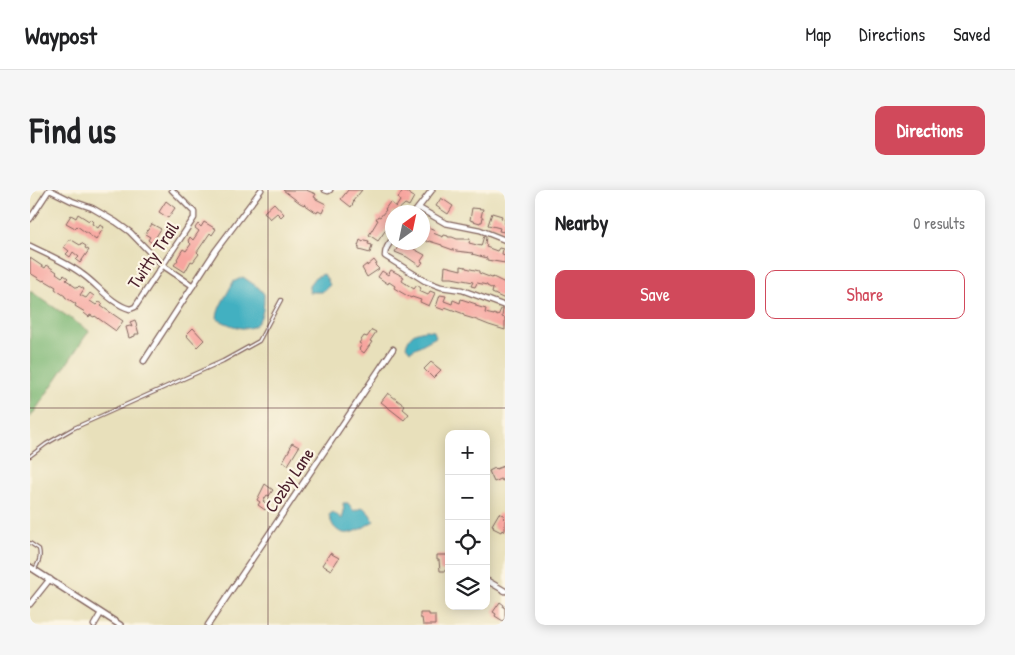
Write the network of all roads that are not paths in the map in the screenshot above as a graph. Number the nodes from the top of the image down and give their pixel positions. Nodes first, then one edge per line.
1 (49, 190) edge
2 (172, 190) edge
3 (260, 190) edge
4 (325, 190) edge
5 (330, 190) edge
6 (432, 190) edge
7 (421, 205) edge
8 (430, 214) edge
9 (30, 219) edge
10 (505, 240) edge
11 (30, 246) edge
12 (386, 250) edge
13 (162, 265) junction
14 (193, 286) junction
15 (281, 300) dead end
16 (505, 306) edge
17 (393, 350) dead end
18 (144, 361) dead end
19 (30, 456) edge
20 (30, 543) edge
21 (32, 568) edge
22 (50, 579) junction
23 (490, 582) edge
24 (505, 591) edge
25 (30, 604) edge
26 (101, 613) junction
27 (94, 625) edge
28 (120, 625) edge
29 (208, 625) edge

1 - 9 street
1 - 13 street
2 - 13 street, Twitty Trail
3 - 14 street
4 - 5 street
6 - 7 street
8 - 10 street
11 - 13 street, Twitty Trail
12 - 16 street
13 - 14 street
14 - 18 street
15 - 19 lane
17 - 29 street, Cozby Lane
20 - 21 lane
21 - 22 street
22 - 25 street
22 - 26 street
23 - 24 street
26 - 27 street
26 - 28 street

